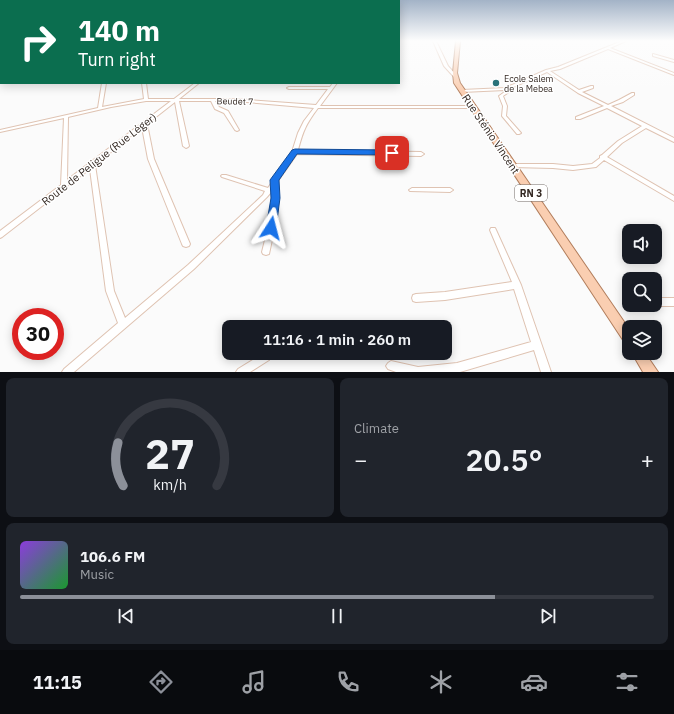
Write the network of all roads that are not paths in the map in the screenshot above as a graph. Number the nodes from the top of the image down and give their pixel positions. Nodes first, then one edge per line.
1 (442, 58) edge
2 (457, 58) edge
3 (583, 58) edge
4 (634, 58) edge
5 (547, 71) junction
6 (674, 74) edge
7 (456, 77) junction
8 (104, 84) edge
9 (144, 84) edge
10 (196, 84) edge
11 (334, 84) edge
12 (592, 87) dead end
13 (289, 88) dead end
14 (331, 88) junction
15 (506, 89) junction
16 (462, 91) junction
17 (579, 92) junction
18 (633, 94) dead end
19 (146, 100) junction
20 (176, 101) junction
21 (213, 101) junction
22 (318, 107) junction
23 (472, 107) junction
24 (607, 107) junction
25 (100, 108) junction
26 (66, 116) junction
27 (578, 118) dead end
28 (144, 123) junction
29 (645, 126) junction
30 (237, 130) dead end
31 (0, 131) edge
32 (519, 133) dead end
33 (674, 140) edge
34 (186, 146) dead end
35 (295, 152) junction
36 (421, 154) dead end
37 (602, 157) junction
38 (92, 164) junction
39 (514, 166) junction
40 (224, 176) dead end
41 (275, 180) junction
42 (64, 187) junction
43 (268, 190) junction
44 (412, 190) dead end
45 (450, 190) dead end
46 (674, 199) edge
47 (493, 230) dead end
48 (0, 235) edge
49 (186, 244) dead end
50 (266, 252) dead end
51 (517, 285) junction
52 (416, 298) dead end
53 (662, 302) edge
54 (674, 302) edge
55 (123, 324) junction
56 (622, 328) edge
57 (537, 345) junction
58 (261, 360) edge
59 (643, 360) edge
60 (391, 366) dead end
61 (67, 372) edge
62 (241, 372) edge
63 (546, 372) edge
64 (651, 372) edge

1 - 7 street
2 - 7 main road, Rue Sténio Vincent / RN 3
3 - 5 street
4 - 6 street
5 - 15 street
5 - 17 street
7 - 16 main road, Rue Sténio Vincent / RN 3
8 - 25 street
9 - 19 street
10 - 20 street, Route de Peligue (Rue Léger)
11 - 14 street
12 - 17 street
13 - 14 street
14 - 22 street
15 - 16 street
15 - 32 street
16 - 23 main road, Rue Sténio Vincent / RN 3
17 - 24 street
18 - 24 street
19 - 20 street, Beudet 7
19 - 25 street, Beudet 7
20 - 21 street, Beudet 7
20 - 28 street, Route de Peligue (Rue Léger)
20 - 34 street
21 - 22 street, Beudet 7
21 - 30 street
22 - 23 street, Beudet 7
22 - 35 street
23 - 39 main road, Rue Sténio Vincent / RN 3
24 - 27 street
24 - 29 street
25 - 26 street, Beudet 7
26 - 31 street, Beudet 7
26 - 42 street
28 - 38 street, Route de Peligue (Rue Léger)
28 - 49 street
29 - 33 street
29 - 37 street
35 - 36 street
35 - 41 street
37 - 39 street
37 - 46 street
38 - 42 street, Route de Peligue (Rue Léger)
38 - 55 street
39 - 56 main road, Rue Sténio Vincent / RN 3
40 - 43 street
41 - 43 street
41 - 50 street
42 - 48 street, Route de Peligue (Rue Léger)
43 - 55 street
44 - 45 street
47 - 51 street
51 - 52 street
51 - 57 street
53 - 54 street
55 - 61 street
57 - 60 street
57 - 63 street
58 - 62 street
59 - 64 main road

